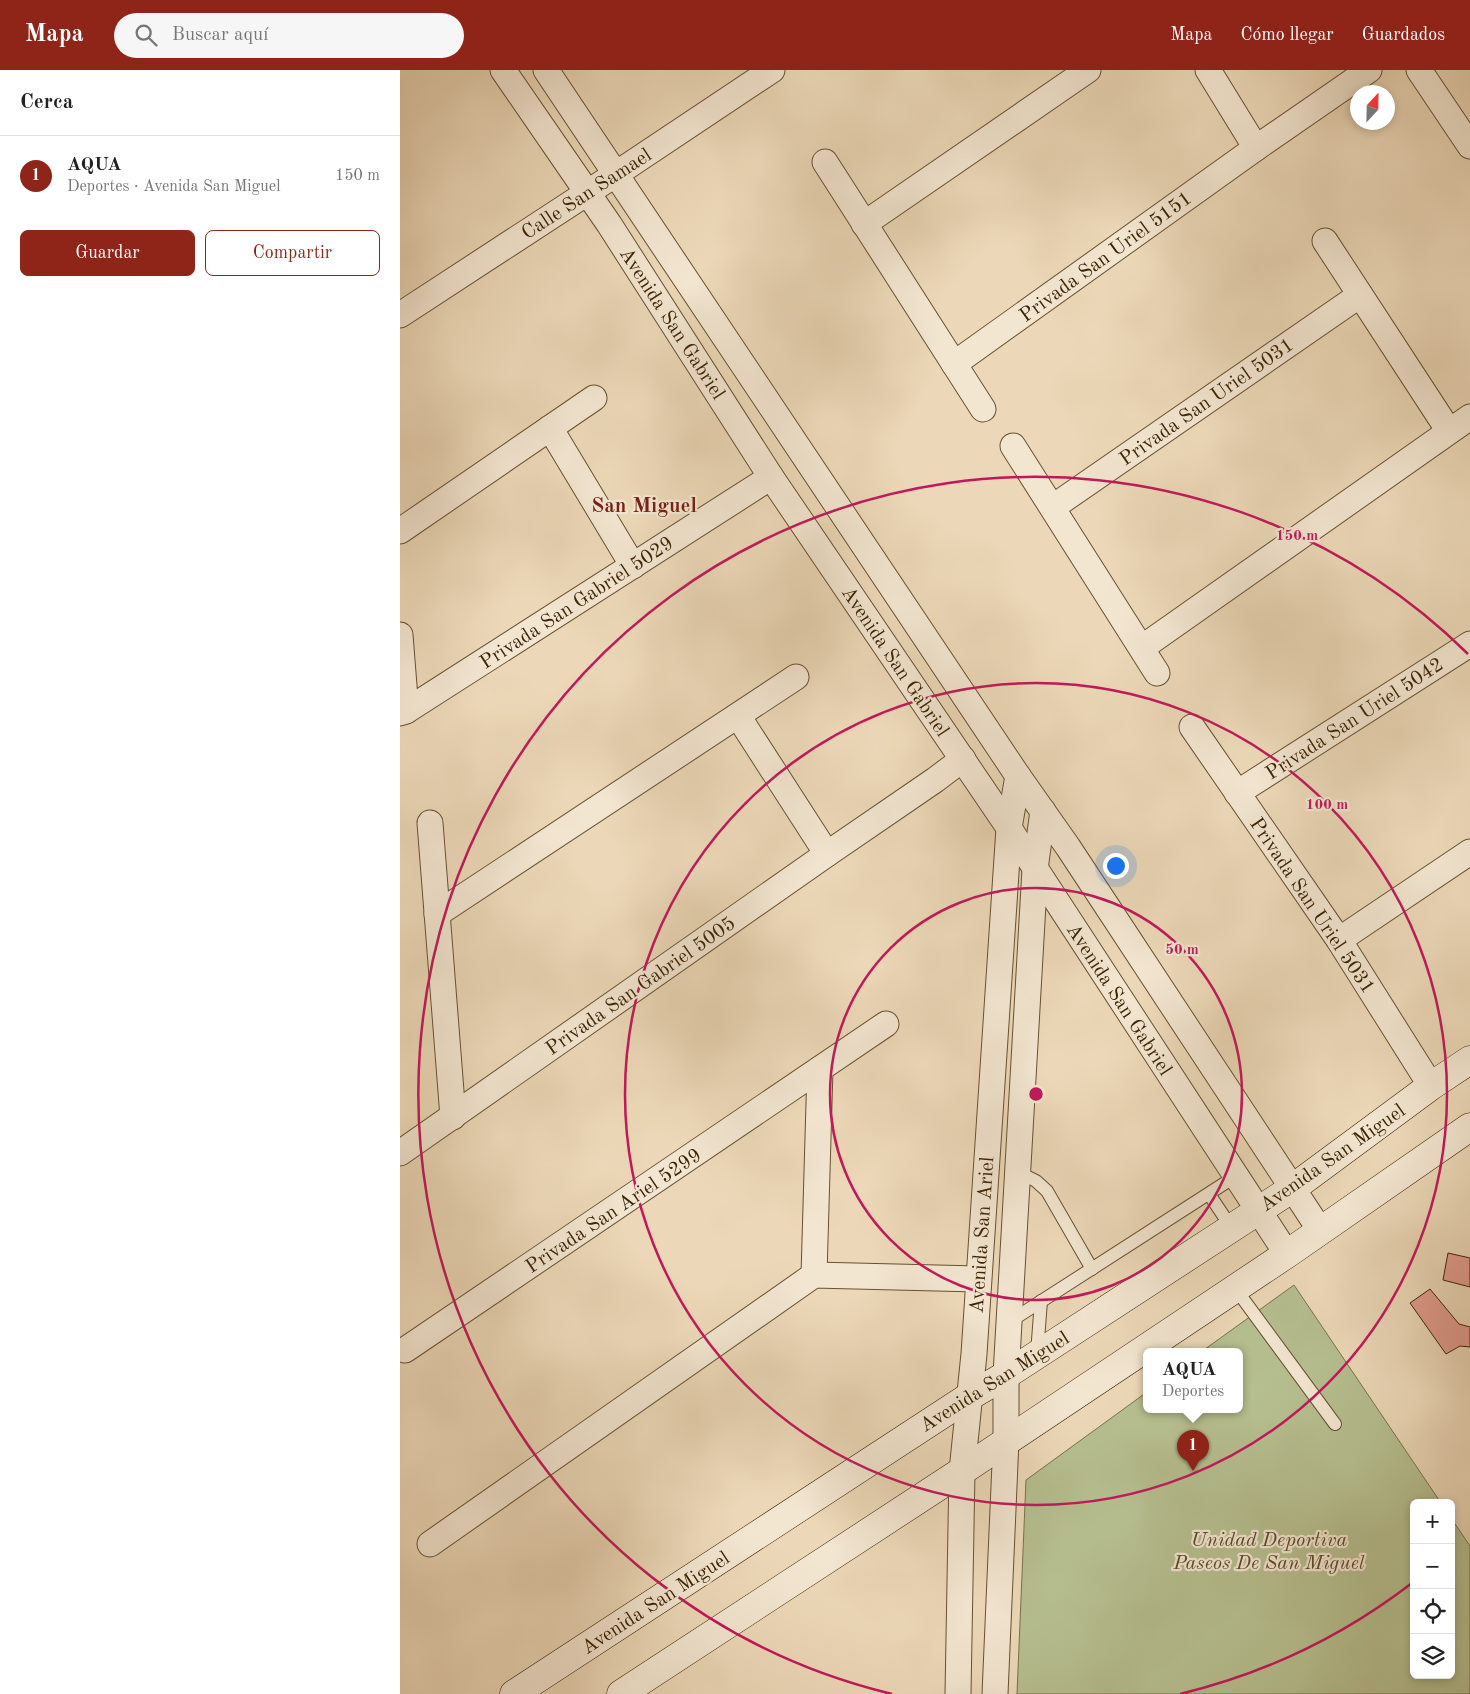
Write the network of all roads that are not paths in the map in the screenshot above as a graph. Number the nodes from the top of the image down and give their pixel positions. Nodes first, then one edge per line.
1 (503, 70) edge
2 (546, 70) edge
3 (772, 70) edge
4 (1088, 70) edge
5 (1208, 70) edge
6 (1369, 70) edge
7 (1419, 70) edge
8 (1470, 146) edge
9 (1256, 148) junction
10 (825, 162) dead end
11 (616, 174) junction
12 (587, 193) junction
13 (864, 224) junction
14 (1325, 241) dead end
15 (1360, 295) junction
16 (400, 315) edge
17 (954, 364) junction
18 (594, 398) dead end
19 (983, 409) dead end
20 (1470, 417) edge
21 (550, 428) junction
22 (1449, 431) junction
23 (1013, 446) dead end
24 (771, 476) junction
25 (1053, 507) junction
26 (400, 531) edge
27 (633, 566) junction
28 (400, 635) edge
29 (1470, 644) edge
30 (1142, 647) junction
31 (1157, 672) dead end
32 (796, 677) dead end
33 (403, 712) edge
34 (738, 716) junction
35 (1192, 727) dead end
36 (963, 759) junction
37 (1018, 776) junction
38 (1238, 793) junction
39 (1043, 811) junction
40 (430, 823) dead end
41 (1009, 828) junction
42 (1470, 852) edge
43 (827, 854) junction
44 (1035, 870) junction
45 (437, 914) junction
46 (1339, 940) junction
47 (886, 1024) dead end
48 (1470, 1060) edge
49 (820, 1070) junction
50 (1431, 1086) junction
51 (453, 1117) junction
52 (1470, 1127) edge
53 (400, 1153) edge
54 (1018, 1172) junction
55 (1236, 1176) junction
56 (1293, 1188) junction
57 (1209, 1194) junction
58 (1258, 1210) junction
59 (1231, 1227) junction
60 (1320, 1230) junction
61 (1287, 1254) junction
62 (1092, 1269) junction
63 (814, 1275) junction
64 (978, 1280) junction
65 (1235, 1288) junction
66 (1041, 1301) junction
67 (1009, 1322) junction
68 (1145, 1348) edge
69 (1143, 1349) edge
70 (405, 1350) dead end
71 (1036, 1355) junction
72 (1006, 1375) junction
73 (970, 1396) junction
74 (1335, 1424) dead end
75 (1006, 1440) junction
76 (962, 1471) junction
77 (430, 1544) dead end
78 (514, 1694) edge
79 (621, 1694) edge
80 (958, 1694) edge
81 (995, 1694) edge

1 - 12 street, Avenida San Gabriel
2 - 11 street, Avenida San Gabriel
3 - 11 street, Calle San Samael
4 - 13 street
5 - 9 street
6 - 9 street, Privada San Uriel 5151
7 - 8 street
9 - 17 street, Privada San Uriel 5151
10 - 13 street
11 - 12 street, Calle San Samael
11 - 37 street, Avenida San Gabriel
12 - 16 street, Calle San Samael
12 - 24 street, Avenida San Gabriel
13 - 17 street
14 - 15 street
15 - 22 street
15 - 25 street, Privada San Uriel 5031
17 - 19 street
18 - 21 street
20 - 22 street
21 - 26 street
21 - 27 street
22 - 30 street
23 - 25 street
24 - 27 street, Privada San Gabriel 5029
24 - 36 street, Avenida San Gabriel
25 - 30 street
27 - 33 street, Privada San Gabriel 5029
28 - 33 street, Privada San Gabriel 5029
29 - 38 street, Privada San Uriel 5042
30 - 31 street
32 - 34 street
34 - 43 street
34 - 45 street
35 - 38 street, Privada San Uriel 5031
36 - 41 street, Avenida San Gabriel
36 - 43 street, Privada San Gabriel 5005
37 - 39 street, Avenida San Gabriel
37 - 41 street, Avenida San Ariel
38 - 46 street, Privada San Uriel 5031
39 - 44 street, Avenida San Ariel
39 - 56 street, Avenida San Gabriel
40 - 45 street
41 - 44 street, Avenida San Gabriel
41 - 64 street, Avenida San Ariel
42 - 46 street
43 - 51 street, Privada San Gabriel 5005
44 - 54 street, Avenida San Ariel
44 - 55 street, Avenida San Gabriel
45 - 51 street
46 - 50 street, Privada San Uriel 5031
47 - 49 street, Privada San Ariel 5299
48 - 50 main road, Avenida San Miguel
49 - 63 street
49 - 70 street, Privada San Ariel 5299
50 - 56 main road, Avenida San Miguel
51 - 53 street, Privada San Gabriel 5005
52 - 60 main road
54 - 62 lane
54 - 67 street, Avenida San Ariel
55 - 57 lane
55 - 58 street, Avenida San Gabriel
56 - 58 main road, Avenida San Miguel
56 - 60 street, Avenida San Gabriel
57 - 59 lane
57 - 62 lane
58 - 59 main road, Avenida San Miguel
58 - 61 street, Avenida San Gabriel
59 - 71 main road, Avenida San Miguel
60 - 61 main road
61 - 65 main road
62 - 66 lane
63 - 64 street
63 - 77 street
64 - 73 street, Avenida San Ariel
65 - 68 main road
65 - 74 lane
66 - 67 lane
66 - 71 lane
67 - 72 street, Avenida San Ariel
69 - 75 main road
71 - 72 main road, Avenida San Miguel
72 - 73 main road, Avenida San Miguel
72 - 75 street, Avenida San Ariel
73 - 76 street, Avenida San Ariel
73 - 78 main road, Avenida San Miguel
75 - 76 main road
75 - 81 street, Avenida San Ariel
76 - 79 main road
76 - 80 street, Avenida San Ariel

